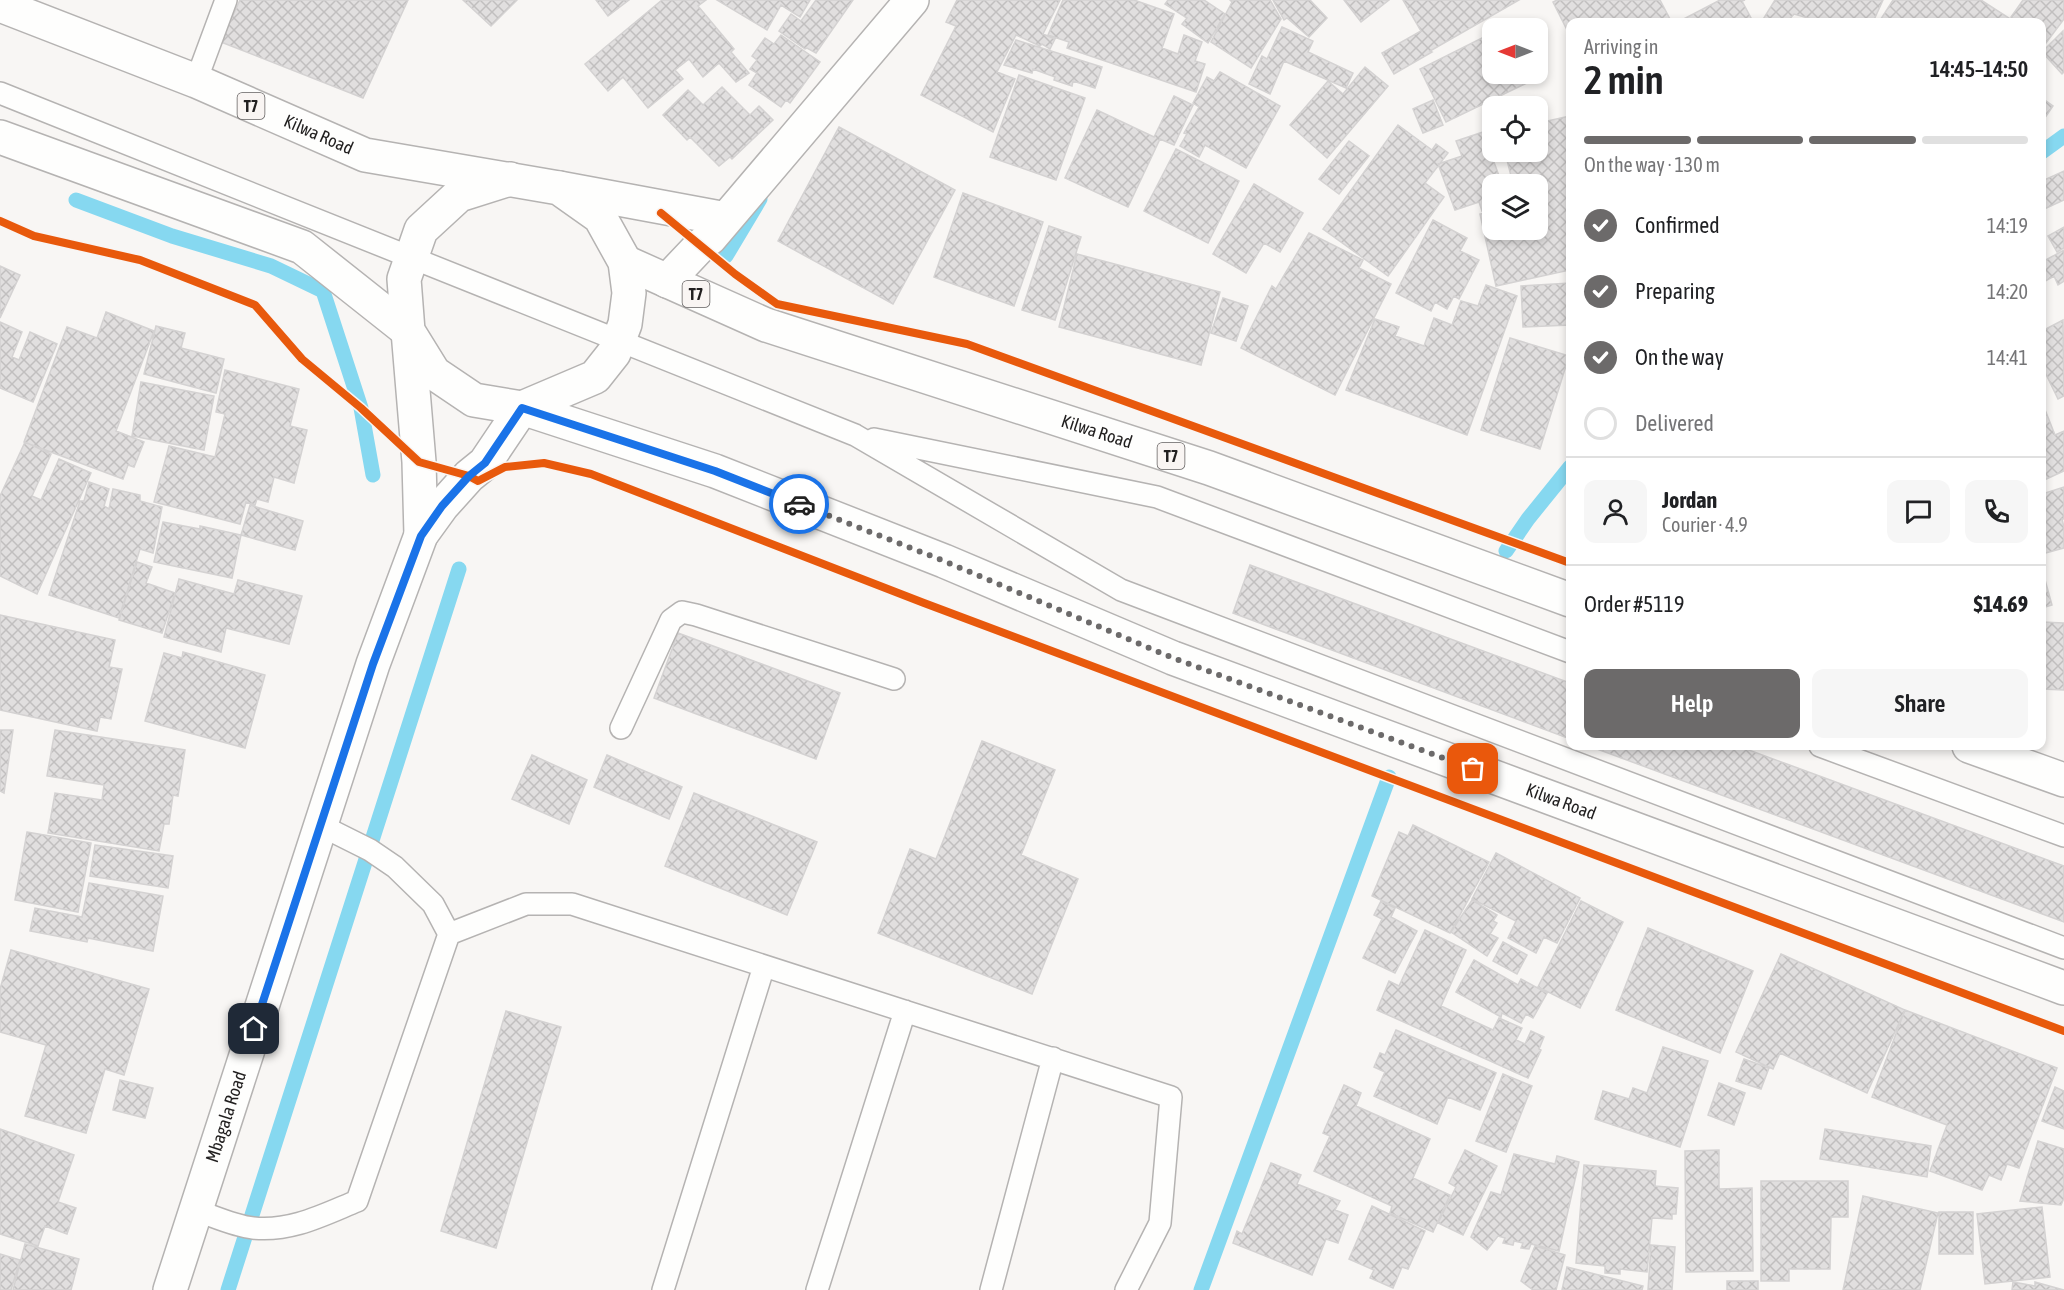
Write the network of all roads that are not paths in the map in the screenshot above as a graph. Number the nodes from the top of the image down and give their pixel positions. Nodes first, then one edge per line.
1 (226, 0) edge
2 (912, 0) edge
3 (0, 5) edge
4 (196, 81) junction
5 (0, 93) edge
6 (0, 137) edge
7 (510, 179) junction
8 (559, 188) junction
9 (726, 219) junction
10 (412, 256) junction
11 (626, 262) junction
12 (667, 280) junction
13 (408, 331) junction
14 (619, 340) junction
15 (522, 408) junction
16 (855, 435) junction
17 (421, 536) junction
18 (1566, 599) edge
19 (1566, 651) edge
20 (894, 679) dead end
21 (621, 728) dead end
22 (1831, 750) edge
23 (1980, 750) edge
24 (2064, 780) edge
25 (320, 825) junction
26 (2064, 836) edge
27 (449, 934) junction
28 (2064, 948) edge
29 (764, 966) junction
30 (2064, 988) edge
31 (905, 1011) junction
32 (1053, 1058) junction
33 (195, 1210) junction
34 (170, 1290) edge
35 (663, 1290) edge
36 (817, 1290) edge
37 (991, 1290) edge
38 (1126, 1290) edge

1 - 4 lane
2 - 9 main road
3 - 4 main road, Kilwa Road / T7
4 - 7 main road, Kilwa Road / T7
5 - 10 lane
6 - 13 main road, T7
7 - 8 main road, T7
7 - 10 main road, T7
8 - 9 main road
8 - 11 main road, T7
9 - 12 main road
10 - 13 main road, T7
10 - 14 lane
11 - 12 main road, Kilwa Road / T7
11 - 14 main road, T7
12 - 18 main road, Kilwa Road / T7
13 - 15 main road, T7
13 - 17 main road, Mbagala Road
14 - 15 main road, T7
14 - 16 lane
15 - 17 main road, Mbagala Road
15 - 30 main road, Kilwa Road / T7
16 - 19 lane
16 - 28 lane
17 - 25 main road, Mbagala Road
20 - 21 lane
22 - 26 lane
23 - 24 main road
25 - 27 lane
25 - 33 main road, Mbagala Road
27 - 29 lane
27 - 33 lane
29 - 31 lane
29 - 35 lane
31 - 32 lane
31 - 36 lane
32 - 37 lane
32 - 38 lane
33 - 34 main road, Mbagala Road

